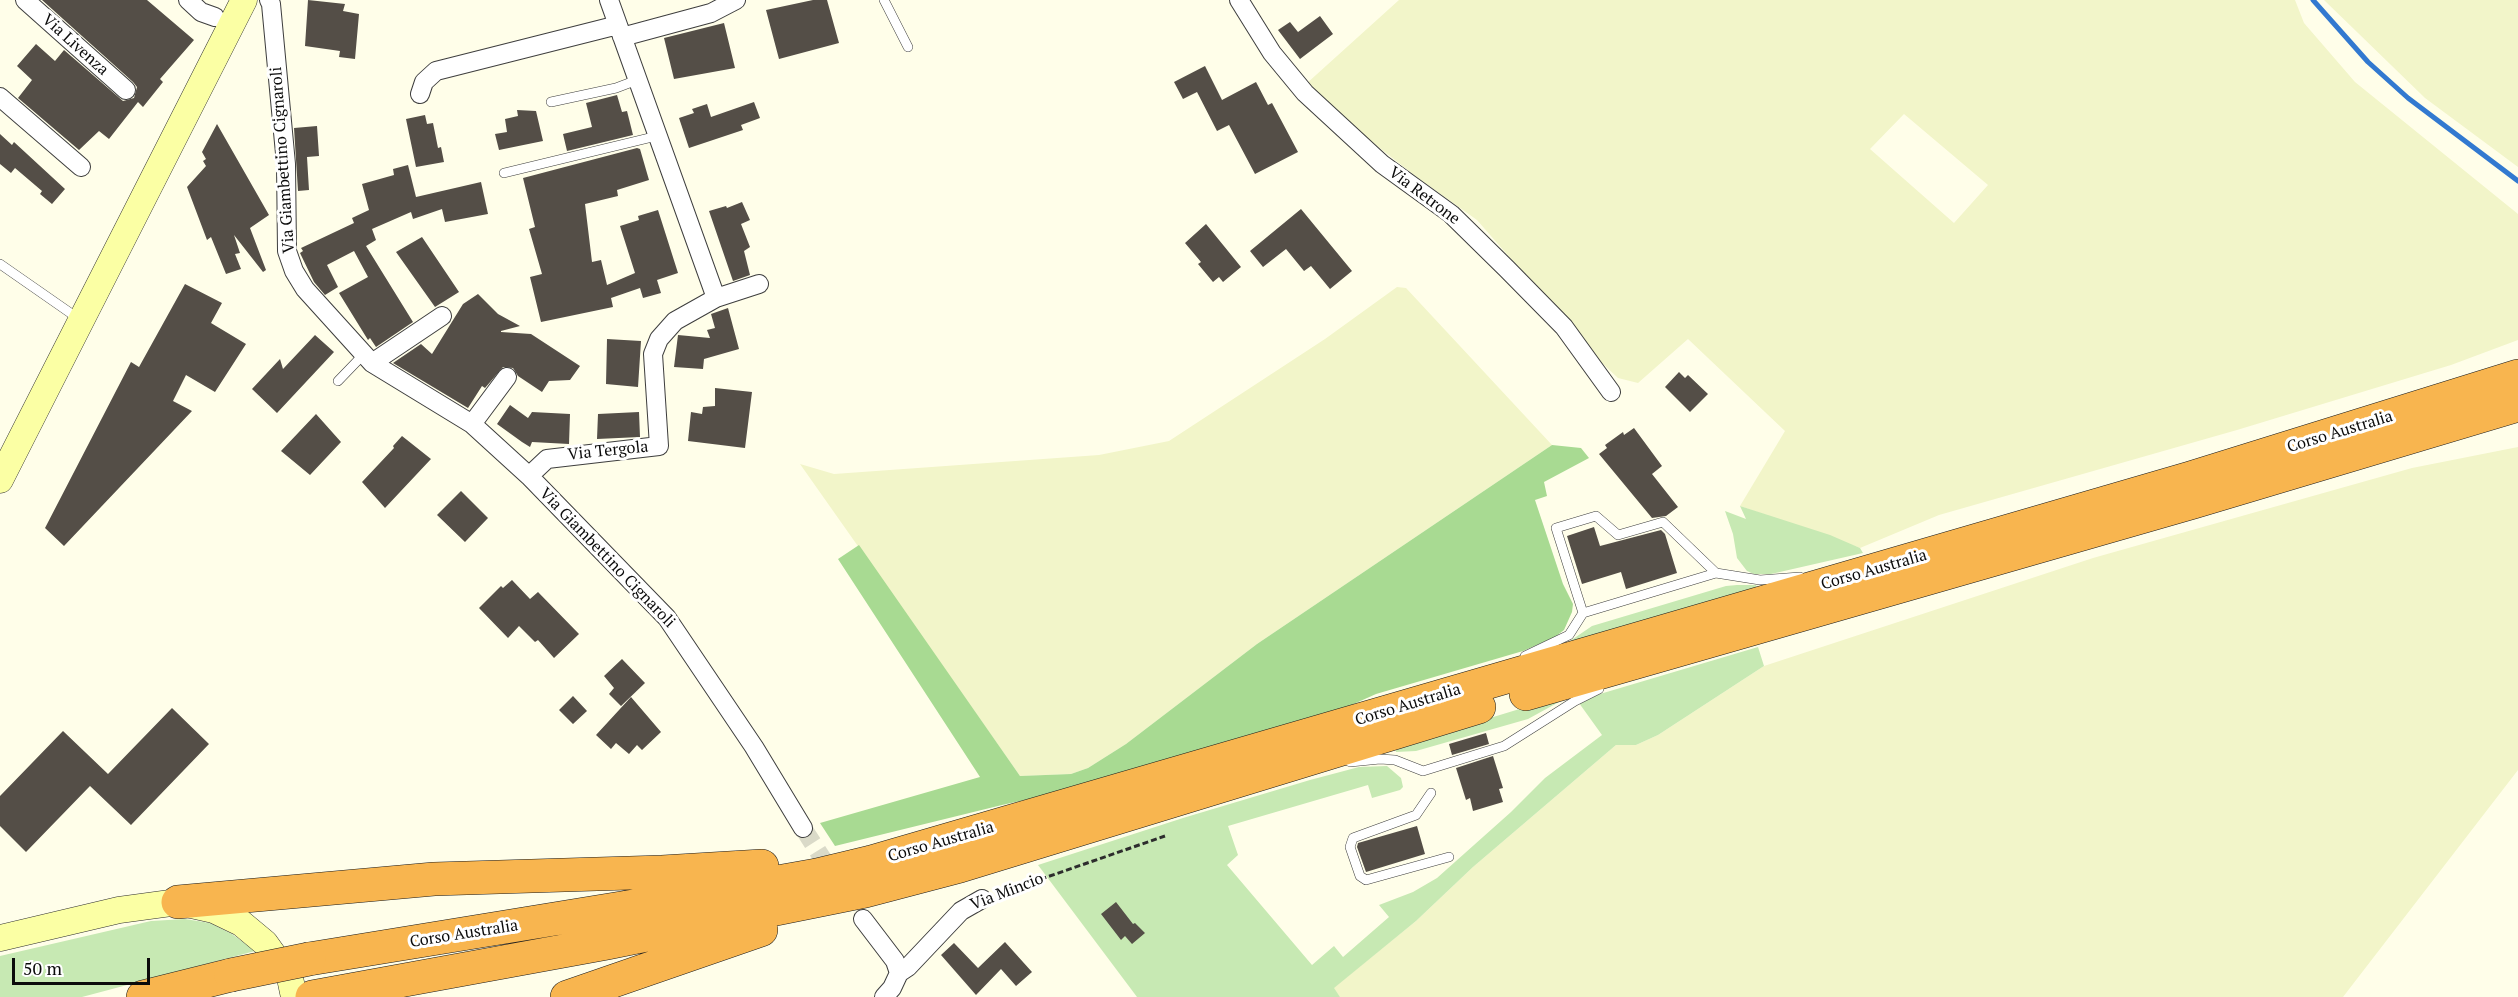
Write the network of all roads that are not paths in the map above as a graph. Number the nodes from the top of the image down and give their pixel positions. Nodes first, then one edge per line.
1 (25, 0) edge
2 (188, 0) edge
3 (243, 0) edge
4 (269, 0) edge
5 (609, 0) edge
6 (736, 0) edge
7 (884, 0) edge
8 (1239, 0) edge
9 (215, 17) dead end
10 (620, 31) junction
11 (908, 47) dead end
12 (637, 80) junction
13 (126, 90) dead end
14 (420, 94) dead end
15 (0, 97) edge
16 (551, 102) dead end
17 (657, 136) junction
18 (81, 167) dead end
19 (504, 173) dead end
20 (0, 264) edge
21 (759, 284) dead end
22 (716, 298) junction
23 (442, 316) dead end
24 (81, 321) junction
25 (368, 358) junction
26 (2518, 376) edge
27 (507, 377) dead end
28 (338, 381) dead end
29 (1611, 392) dead end
30 (2518, 405) edge
31 (2518, 417) edge
32 (472, 424) junction
33 (2438, 428) junction
34 (529, 476) junction
35 (0, 480) edge
36 (1716, 573) junction
37 (1853, 576) junction
38 (1584, 613) junction
39 (1658, 657) junction
40 (1506, 668) junction
41 (1624, 677) dead end
42 (1608, 686) dead end
43 (1335, 764) dead end
44 (1323, 766) dead end
45 (1276, 771) junction
46 (1431, 794) dead end
47 (803, 828) tunnel mouth
48 (959, 837) junction
49 (1449, 857) dead end
50 (982, 899) road end
51 (178, 902) junction
52 (864, 905) junction
53 (0, 938) edge
54 (899, 973) junction
55 (143, 997) edge
56 (308, 997) edge
57 (567, 997) edge
58 (884, 997) edge

1 - 13 street, Via Livenza
2 - 9 street
3 - 24 main road
4 - 25 street, Via Giambettino Cignaroli
5 - 10 street
6 - 10 street
7 - 11 lane
8 - 29 street, Via Retrone
10 - 12 street
10 - 14 street
12 - 16 lane
12 - 17 street
15 - 18 street
17 - 19 lane
17 - 22 street
20 - 24 lane
21 - 22 street, Via Tergola
22 - 34 street, Via Tergola
23 - 25 street
24 - 35 main road
25 - 28 lane
25 - 32 street, Via Giambettino Cignaroli
26 - 37 highway, Corso Australia
27 - 32 street
30 - 33 highway, Corso Australia
31 - 33 highway
32 - 34 street, Via Giambettino Cignaroli
33 - 39 highway, Corso Australia
34 - 47 street, Via Giambettino Cignaroli
36 - 37 lane
36 - 38 lane
36 - 38 lane
37 - 40 highway, Corso Australia
38 - 40 lane
39 - 41 lane
39 - 45 highway, Corso Australia
40 - 48 highway, Corso Australia
42 - 43 lane
44 - 45 lane
45 - 52 highway, Corso Australia
46 - 49 lane
48 - 51 highway
48 - 55 highway, Corso Australia, bridge
50 - 54 street, Via Mincio
51 - 53 main road, Corso Australia
51 - 56 main road, Corso Australia
52 - 54 street
52 - 56 highway, Corso Australia
52 - 57 highway
54 - 58 street, Via Mincio

